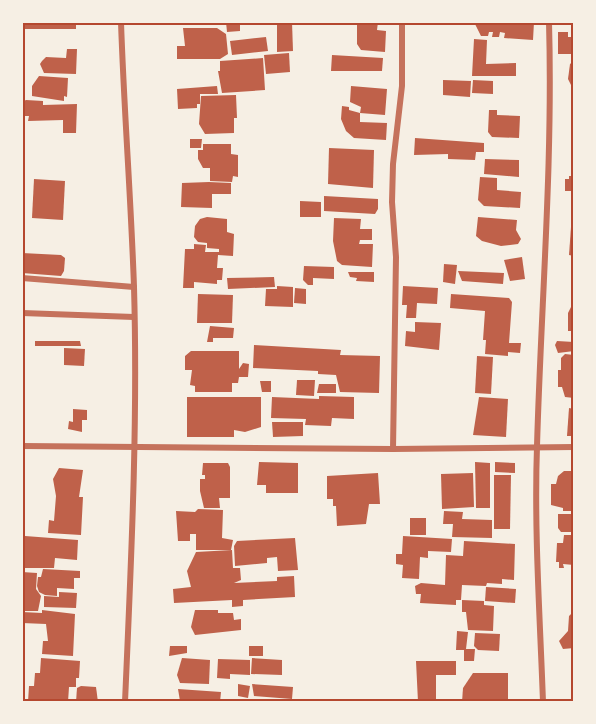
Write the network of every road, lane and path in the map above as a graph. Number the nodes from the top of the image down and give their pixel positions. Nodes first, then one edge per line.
1 (121, 22) edge
2 (402, 22) edge
3 (549, 22) edge
4 (22, 278) edge
5 (134, 287) junction
6 (22, 313) edge
7 (134, 317) junction
8 (22, 446) edge
9 (573, 447) edge
10 (133, 448) junction
11 (537, 448) junction
12 (393, 449) junction
13 (125, 702) edge
14 (543, 702) edge

1 - 5 street
2 - 12 street
3 - 11 street
4 - 5 street
5 - 7 street
6 - 7 street
7 - 10 street
8 - 10 street
9 - 11 street
10 - 12 street
10 - 13 street
11 - 12 street
11 - 14 street

